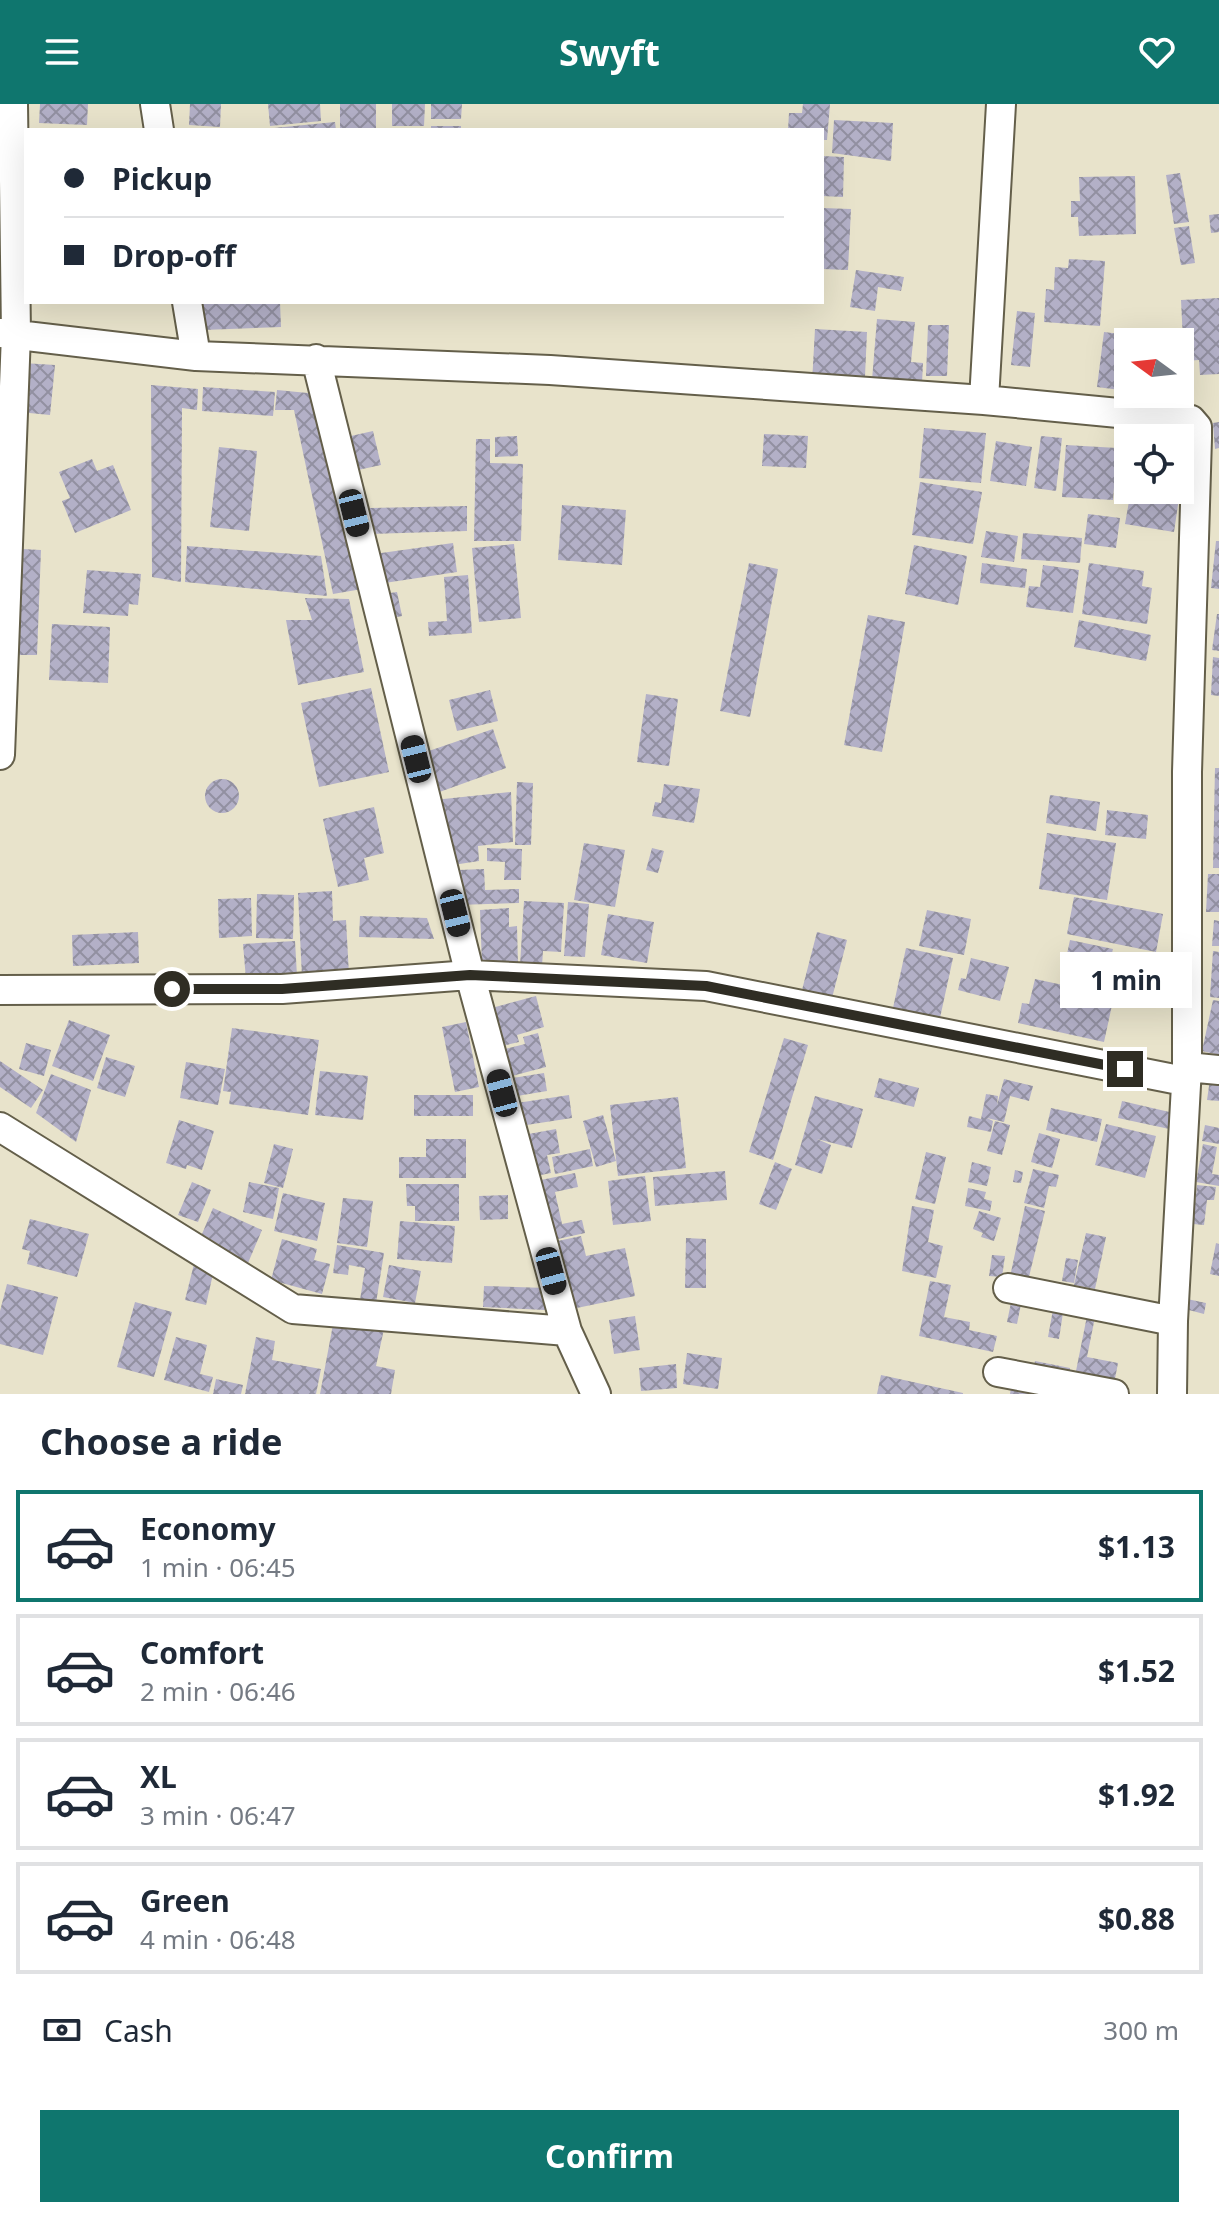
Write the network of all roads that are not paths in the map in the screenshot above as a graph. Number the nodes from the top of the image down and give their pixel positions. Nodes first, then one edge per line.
1 (13, 104) edge
2 (155, 104) edge
3 (1001, 104) edge
4 (159, 128) edge
5 (187, 304) edge
6 (8, 334) edge
7 (196, 356) junction
8 (316, 359) junction
9 (984, 400) junction
10 (0, 755) edge
11 (470, 975) junction
12 (0, 990) edge
13 (1219, 1070) edge
14 (1185, 1074) junction
15 (0, 1127) edge
16 (1008, 1288) dead end
17 (1173, 1321) junction
18 (567, 1331) junction
19 (998, 1372) dead end
20 (596, 1394) edge
21 (1114, 1394) edge
22 (1172, 1394) edge

1 - 6 street
2 - 4 street
3 - 9 street
5 - 7 street
6 - 7 street
6 - 10 street
7 - 8 street
8 - 9 street
8 - 11 street
9 - 14 street
11 - 12 street
11 - 14 street
11 - 18 street
13 - 14 street
14 - 17 street
15 - 18 street
16 - 17 street
17 - 22 street
18 - 20 street
19 - 21 street

